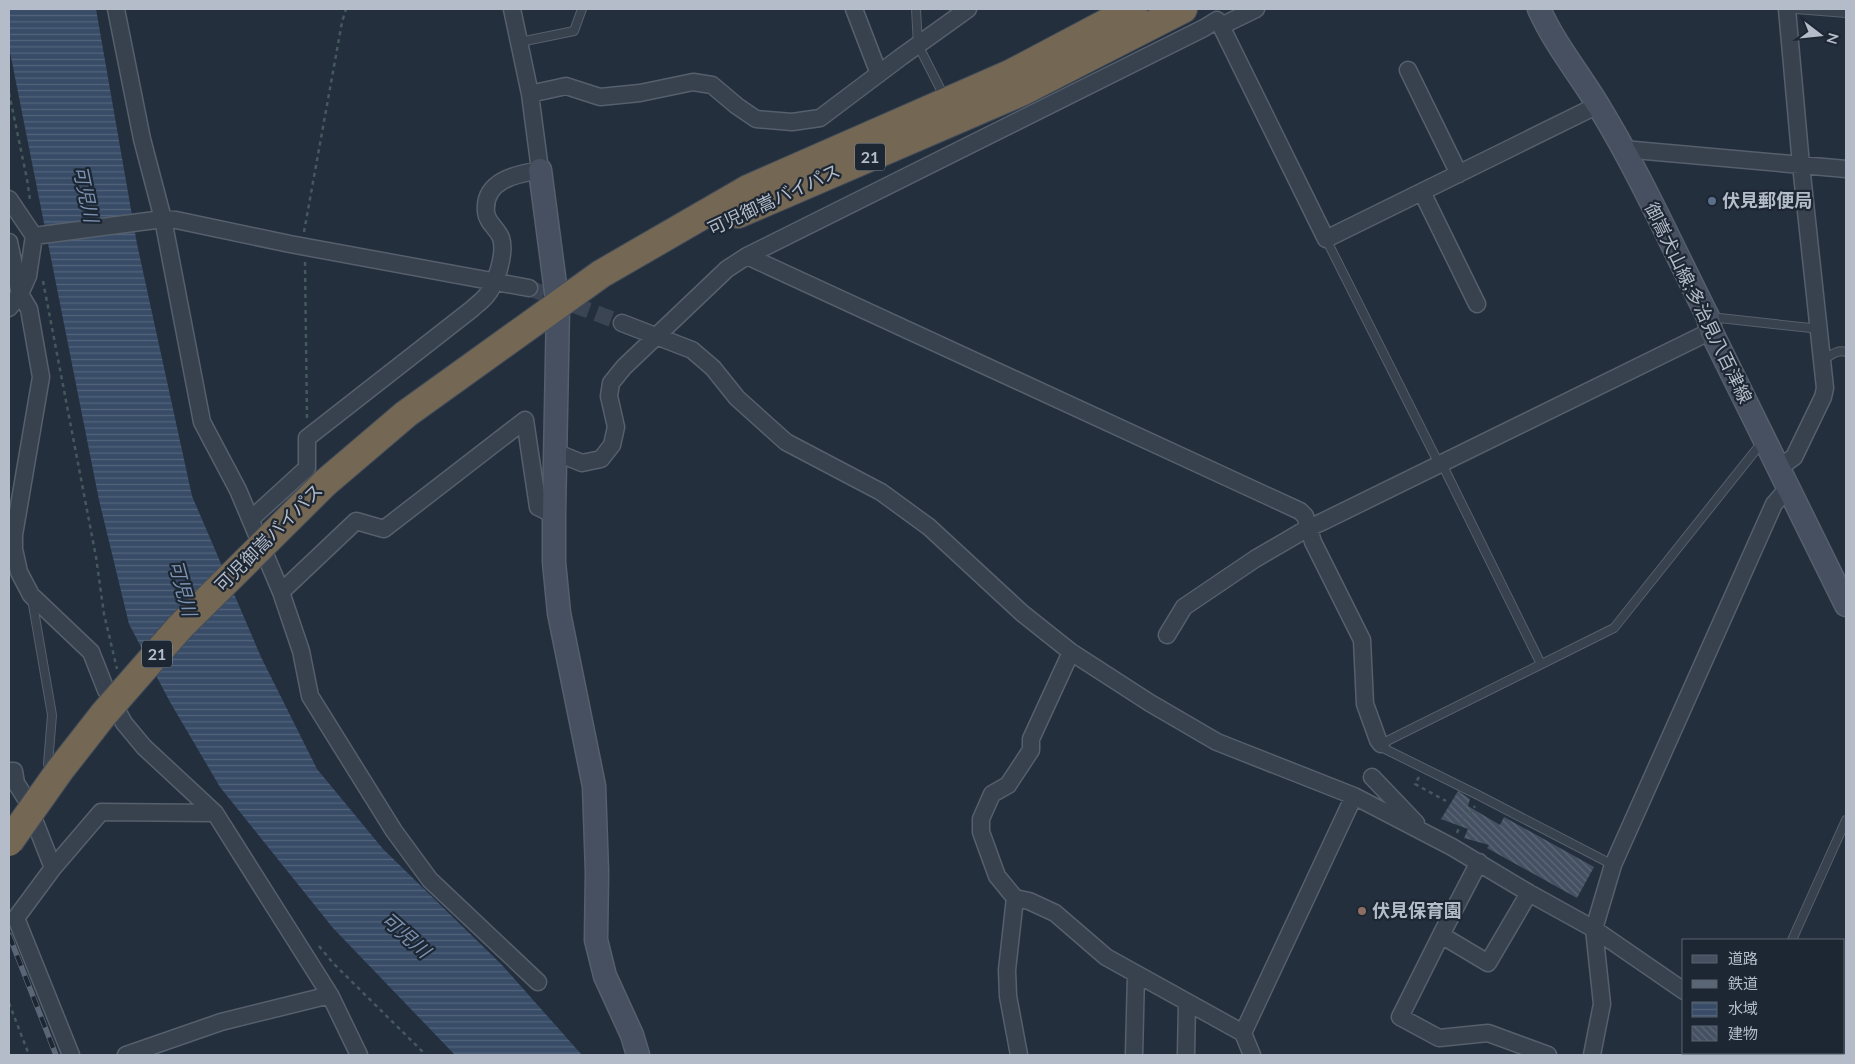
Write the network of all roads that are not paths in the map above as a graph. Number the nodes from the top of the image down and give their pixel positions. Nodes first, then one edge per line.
1 (116, 9) edge
2 (512, 9) edge
3 (582, 9) edge
4 (854, 9) edge
5 (916, 9) edge
6 (968, 9) edge
7 (1134, 9) edge
8 (1183, 9) edge
9 (1256, 9) edge
10 (1538, 9) edge
11 (1787, 9) edge
12 (1796, 9) edge
13 (1846, 13) edge
14 (1221, 26) junction
15 (520, 42) junction
16 (918, 45) junction
17 (1408, 70) dead end
18 (879, 74) junction
19 (530, 94) junction
20 (946, 102) junction
21 (1598, 105) junction
22 (1623, 149) junction
23 (1801, 165) junction
24 (1846, 168) edge
25 (540, 170) junction
26 (1459, 174) junction
27 (1422, 192) junction
28 (9, 199) edge
29 (163, 219) junction
30 (34, 236) junction
31 (1326, 239) junction
32 (9, 242) edge
33 (747, 256) junction
34 (495, 281) junction
35 (529, 288) tunnel mouth
36 (20, 294) junction
37 (1477, 304) dead end
38 (558, 307) junction
39 (9, 308) edge
40 (622, 323) tunnel mouth
41 (1710, 324) junction
42 (1820, 329) junction
43 (656, 335) junction
44 (1846, 352) edge
45 (1824, 360) junction
46 (1764, 440) junction
47 (555, 452) junction
48 (1442, 464) junction
49 (1784, 478) junction
50 (554, 512) junction
51 (251, 519) junction
52 (1308, 528) junction
53 (281, 592) junction
54 (31, 595) junction
55 (1846, 605) edge
56 (1167, 635) dead end
57 (1071, 652) junction
58 (1541, 664) junction
59 (1381, 744) junction
60 (48, 764) joint
61 (9, 771) edge
62 (1372, 777) dead end
63 (1354, 796) junction
64 (26, 799) junction
65 (215, 813) junction
66 (1846, 820) edge
67 (1424, 832) junction
68 (9, 842) edge
69 (1479, 862) junction
70 (1613, 865) junction
71 (53, 868) junction
72 (1529, 893) junction
73 (1015, 898) junction
74 (1594, 929) junction
75 (1442, 935) junction
76 (1792, 939) edge
77 (1136, 974) junction
78 (538, 982) dead end
79 (1682, 990) edge
80 (330, 995) junction
81 (1187, 1002) junction
82 (1244, 1033) junction
83 (71, 1055) edge
84 (126, 1055) edge
85 (359, 1055) edge
86 (638, 1055) edge
87 (1019, 1055) edge
88 (1134, 1055) edge
89 (1186, 1055) edge
90 (1252, 1055) edge
91 (1548, 1055) edge
92 (1592, 1055) edge

1 - 29 street
2 - 15 street
3 - 15 lane
4 - 18 street
5 - 16 lane
6 - 16 street
7 - 20 highway, 可児御嵩バイパス / 21
8 - 38 highway, 可児御嵩バイパス / 21
9 - 14 street
10 - 21 street, 御嵩犬山線;多治見八百津線
11 - 23 street
12 - 13 lane
14 - 31 street
14 - 33 street
15 - 19 street
16 - 18 street
16 - 20 lane
17 - 26 street
18 - 19 street
19 - 25 street
20 - 38 highway, 可児御嵩バイパス / 21
21 - 22 street, 御嵩犬山線;多治見八百津線
21 - 26 street
22 - 23 street
22 - 41 street, 御嵩犬山線;多治見八百津線
23 - 24 street
23 - 42 street
25 - 34 street
25 - 38 street
26 - 27 street
27 - 31 street
27 - 37 street
28 - 30 street
29 - 30 street
29 - 34 street
29 - 51 street
30 - 36 street
31 - 48 lane
32 - 36 street
33 - 43 street
33 - 52 street
34 - 35 street
34 - 51 street
36 - 39 street
36 - 54 street
38 - 47 street
38 - 68 highway, 可児御嵩バイパス / 21, bridge
40 - 43 street
41 - 42 lane
41 - 46 street, 御嵩犬山線;多治見八百津線
41 - 48 street
42 - 45 street
43 - 47 street
43 - 57 street
44 - 45 lane
45 - 49 street
46 - 49 street, 御嵩犬山線;多治見八百津線
46 - 58 lane
47 - 50 street
48 - 52 street
48 - 58 lane
49 - 55 street, 御嵩犬山線;多治見八百津線
49 - 70 street
50 - 53 street
50 - 86 street
51 - 53 street
52 - 56 street
52 - 59 street
53 - 78 street
54 - 60 lane
54 - 65 street
57 - 63 street
57 - 73 street
58 - 59 lane
59 - 70 lane
60 - 64 street
61 - 64 street
62 - 67 street
63 - 67 street
63 - 82 street
64 - 71 street
65 - 71 street
65 - 80 street
66 - 76 lane
67 - 69 street
69 - 72 street
69 - 75 street
70 - 74 street
71 - 83 street
72 - 74 street
72 - 75 street
73 - 77 street
73 - 87 street
74 - 79 street
74 - 92 street
75 - 91 street
77 - 81 street
77 - 88 street
80 - 84 street
80 - 85 street
81 - 82 street
81 - 89 street
82 - 90 street

